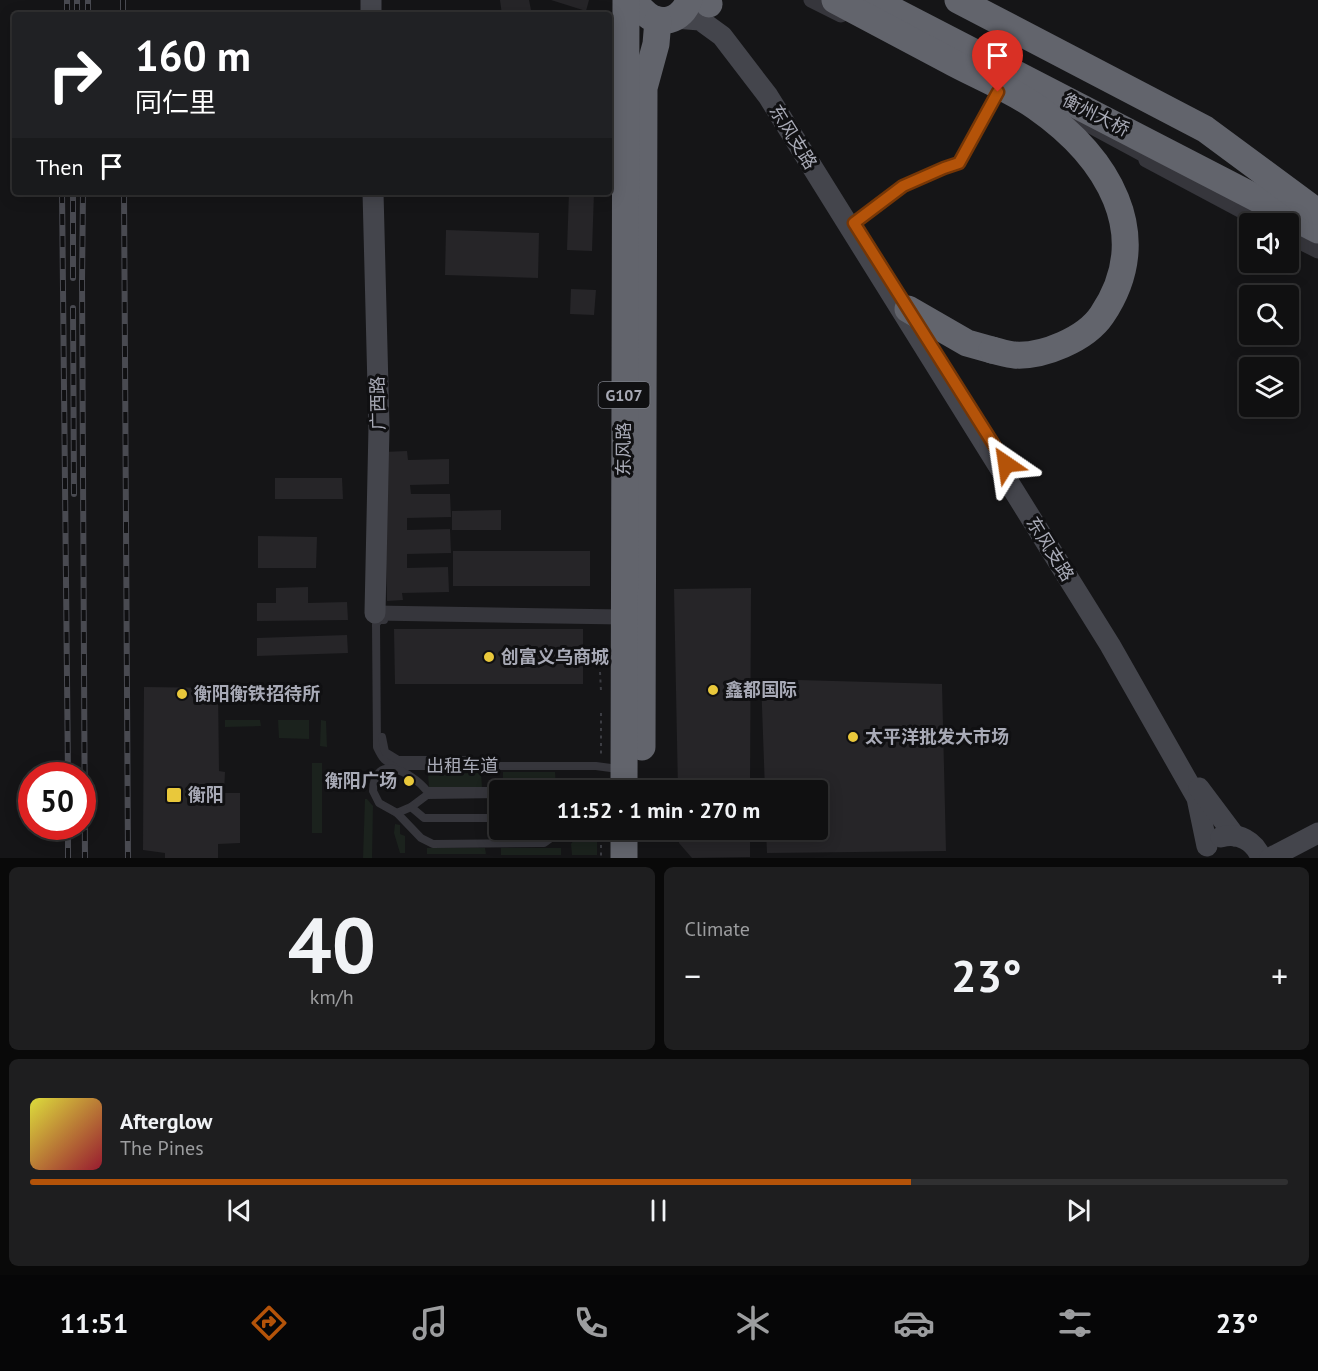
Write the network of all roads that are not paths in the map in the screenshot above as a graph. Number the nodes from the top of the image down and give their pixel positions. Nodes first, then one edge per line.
1 (811, 0) edge
2 (835, 0) edge
3 (873, 0) edge
4 (911, 0) edge
5 (958, 0) edge
6 (972, 0) edge
7 (630, 3) edge
8 (687, 13) edge
9 (998, 92) junction
10 (1146, 160) joint
11 (373, 195) edge
12 (1245, 213) edge
13 (1317, 213) edge
14 (854, 223) junction
15 (1299, 242) edge
16 (1318, 251) edge
17 (908, 309) junction
18 (623, 617) junction
19 (378, 619) junction
20 (624, 780) edge
21 (642, 780) edge
22 (489, 793) edge
23 (489, 793) edge
24 (411, 807) junction
25 (397, 813) junction
26 (489, 818) edge
27 (1318, 833) edge
28 (1235, 836) junction
29 (494, 840) edge
30 (548, 840) edge
31 (624, 840) edge
32 (642, 840) edge
33 (494, 843) junction
34 (1204, 852) edge
35 (624, 858) edge
36 (642, 858) edge
37 (1260, 858) edge
38 (1270, 858) edge

1 - 9 street
2 - 17 highway, bridge
3 - 13 highway, 衡州大桥
4 - 13 highway, 衡州大桥
5 - 13 highway
6 - 13 street
7 - 8 highway, G107
7 - 18 highway, 东风路 / G107
8 - 14 main road, 东风支路
8 - 21 highway, 东风路 / G107
8 - 34 main road, 东风支路
9 - 10 lane
9 - 14 lane
10 - 12 street
11 - 19 main road, 广西路
14 - 17 main road, 东风支路
15 - 16 street
17 - 28 main road, 东风支路
18 - 19 street
18 - 20 highway, 东风路 / G107
19 - 20 lane, 出租车道
22 - 24 lane
23 - 25 lane
24 - 25 lane
24 - 26 lane
25 - 33 lane
27 - 38 main road
28 - 34 main road
28 - 37 main road, 东风支路
29 - 33 lane
30 - 33 lane
31 - 35 highway
32 - 36 highway

